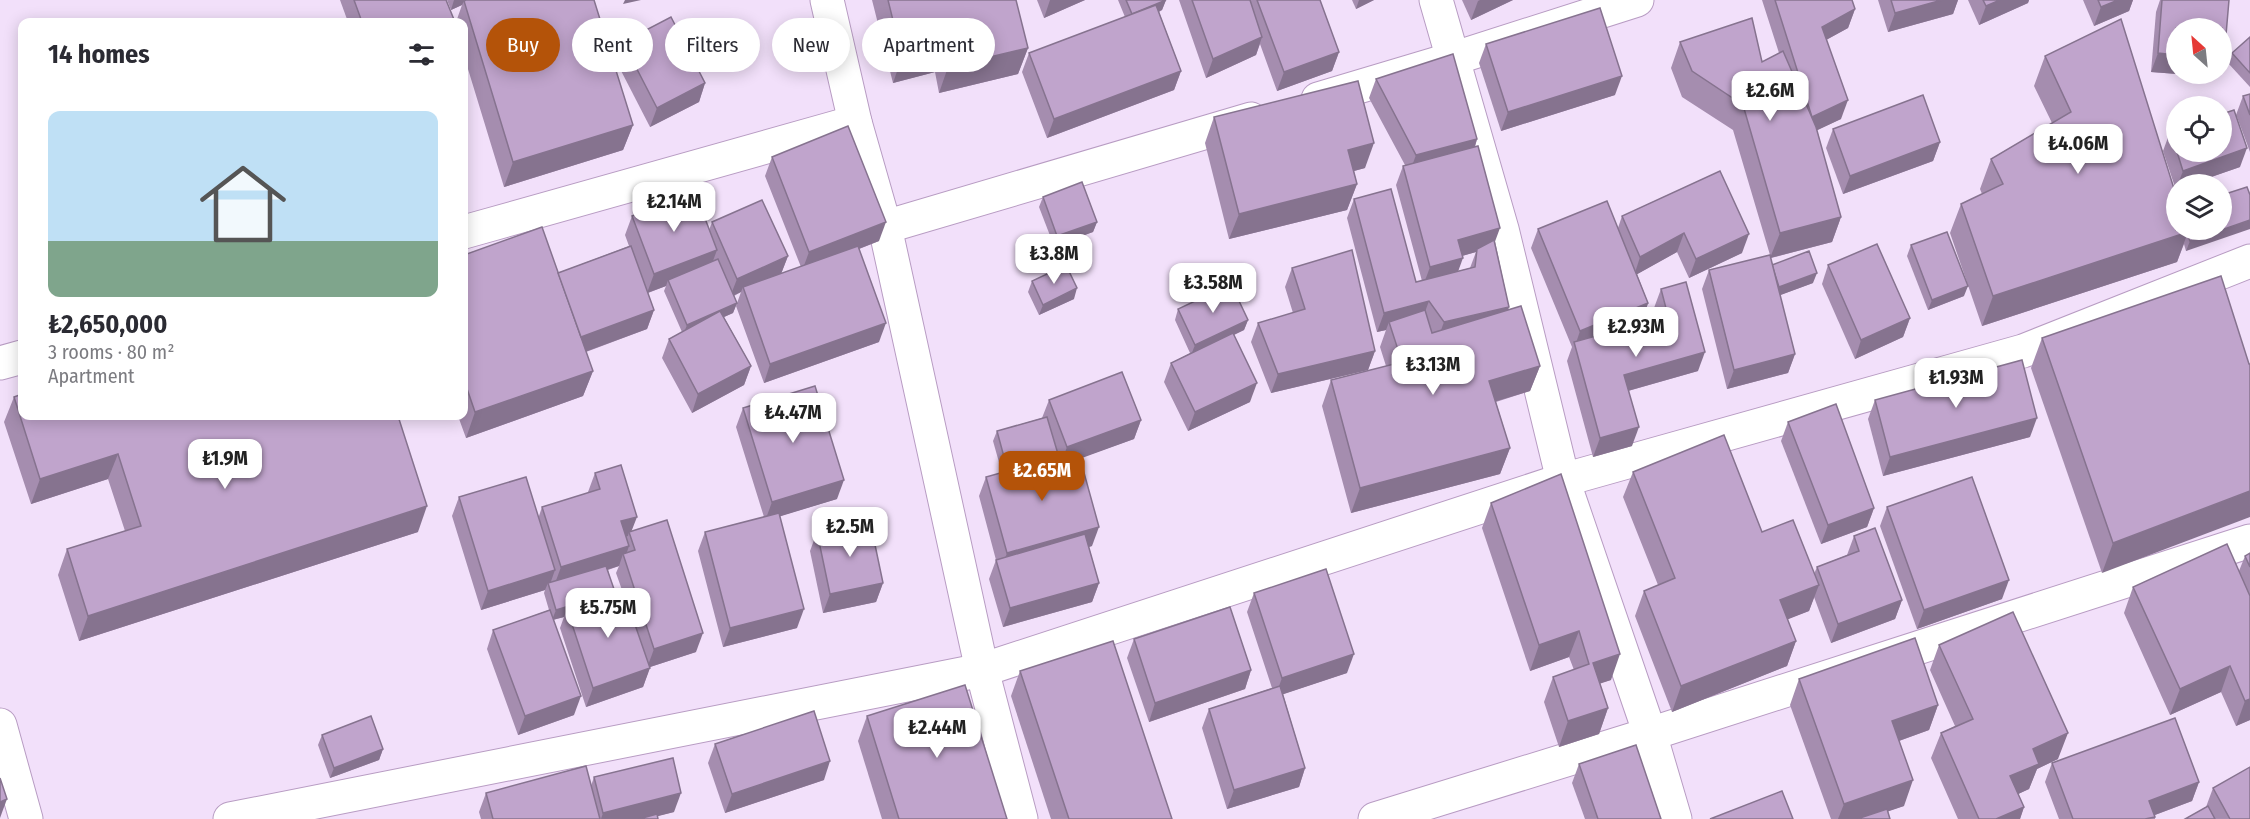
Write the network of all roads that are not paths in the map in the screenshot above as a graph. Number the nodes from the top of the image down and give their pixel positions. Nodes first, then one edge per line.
1 (827, 0) edge
2 (1436, 0) edge
3 (1636, 0) edge
4 (1452, 59) junction
5 (855, 122) junction
6 (885, 227) junction
7 (468, 231) edge
8 (2250, 261) edge
9 (18, 358) edge
10 (0, 363) edge
11 (1563, 480) junction
12 (2250, 541) edge
13 (982, 670) junction
14 (0, 725) edge
15 (1650, 734) junction
16 (26, 819) edge
17 (230, 819) edge
18 (1021, 819) edge
19 (1375, 819) edge
20 (1675, 819) edge

1 - 5 street
2 - 4 street
3 - 4 street
4 - 6 street
4 - 11 street
5 - 6 street
5 - 7 street
6 - 13 street
8 - 11 street
9 - 10 street
11 - 13 street
11 - 15 street
12 - 15 street
13 - 17 street
13 - 18 street
14 - 16 street
15 - 19 street
15 - 20 street

